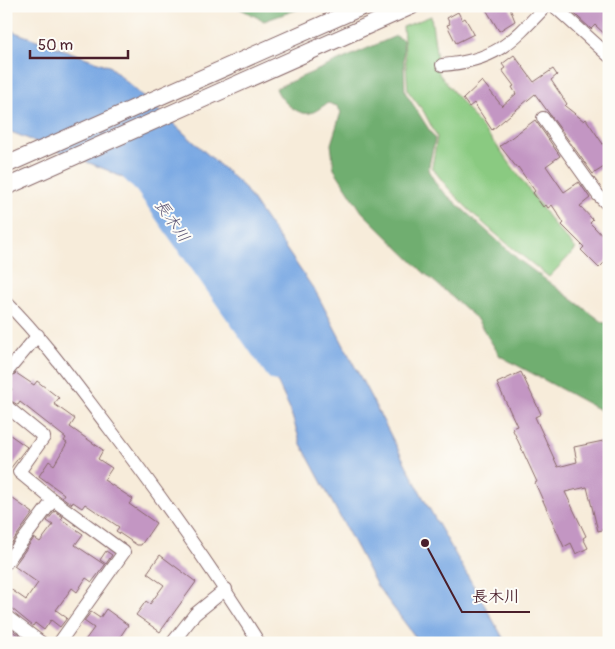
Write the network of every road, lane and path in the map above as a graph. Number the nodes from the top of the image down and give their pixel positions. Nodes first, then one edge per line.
1 (364, 6) edge
2 (412, 6) edge
3 (546, 6) edge
4 (554, 6) edge
5 (609, 56) edge
6 (442, 65) dead end
7 (543, 118) dead end
8 (6, 165) edge
9 (6, 187) edge
10 (609, 206) edge
11 (6, 302) edge
12 (38, 335) junction
13 (6, 373) edge
14 (6, 406) edge
15 (53, 500) junction
16 (6, 563) edge
17 (226, 589) junction
18 (6, 616) edge
19 (42, 643) edge
20 (59, 643) edge
21 (172, 643) edge
22 (259, 643) edge

1 - 8 street
2 - 9 street
3 - 6 street
4 - 5 street
7 - 10 street
11 - 12 street
12 - 13 street
12 - 17 street
14 - 15 street
15 - 16 street
15 - 20 street
17 - 21 street
17 - 22 street
18 - 19 street

